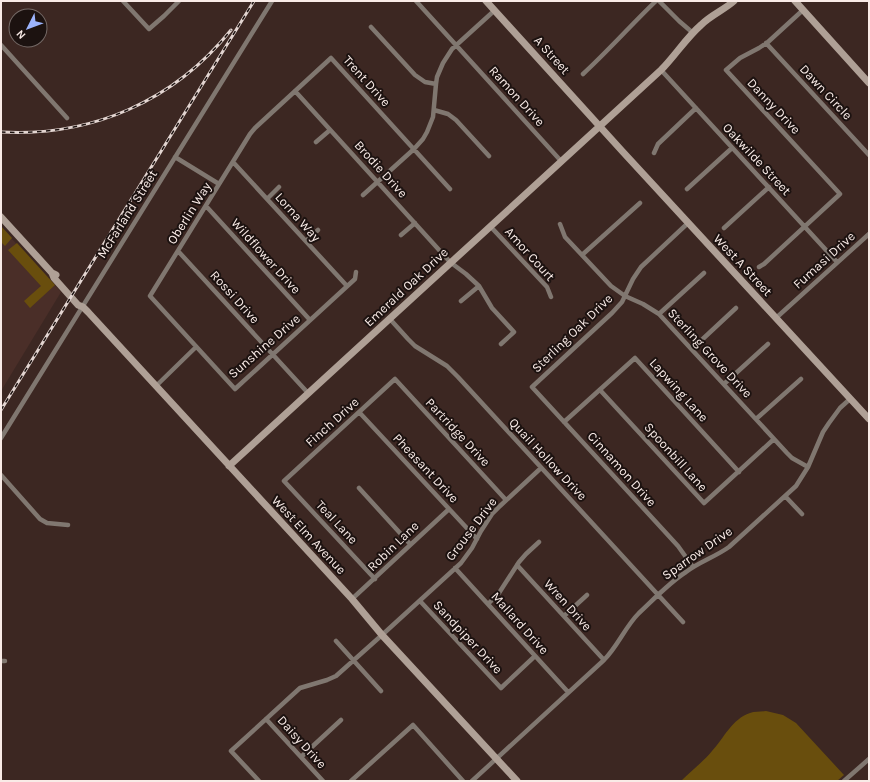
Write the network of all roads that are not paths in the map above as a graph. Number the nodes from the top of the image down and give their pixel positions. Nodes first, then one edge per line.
1 (123, 1) edge
2 (179, 1) edge
3 (272, 1) edge
4 (416, 1) edge
5 (486, 1) edge
6 (658, 1) edge
7 (734, 1) edge
8 (795, 1) edge
9 (495, 10) junction
10 (803, 10) junction
11 (371, 27) dead end
12 (693, 33) junction
13 (766, 43) junction
14 (1, 46) edge
15 (456, 46) junction
16 (661, 70) junction
17 (583, 74) dead end
18 (869, 83) edge
19 (436, 84) junction
20 (295, 91) junction
21 (696, 108) junction
22 (434, 110) junction
23 (67, 118) dead end
24 (600, 126) junction
25 (330, 130) junction
26 (246, 141) joint
27 (316, 142) dead end
28 (732, 148) junction
29 (414, 149) junction
30 (654, 153) dead end
31 (869, 155) edge
32 (489, 156) dead end
33 (175, 157) junction
34 (561, 161) junction
35 (233, 162) junction
36 (378, 182) junction
37 (219, 184) junction
38 (279, 187) dead end
39 (769, 187) junction
40 (450, 188) dead end
41 (687, 188) dead end
42 (364, 195) dead end
43 (267, 199) junction
44 (640, 203) dead end
45 (206, 206) junction
46 (1, 217) edge
47 (415, 223) junction
48 (688, 223) junction
49 (560, 224) dead end
50 (490, 226) junction
51 (804, 226) junction
52 (724, 228) dead end
53 (318, 230) dead end
54 (869, 234) edge
55 (401, 235) dead end
56 (306, 241) junction
57 (178, 251) junction
58 (582, 255) junction
59 (450, 262) junction
60 (837, 262) junction
61 (759, 267) dead end
62 (356, 272) dead end
63 (704, 273) dead end
64 (347, 286) junction
65 (479, 286) junction
66 (150, 296) joint
67 (625, 296) junction
68 (551, 297) dead end
69 (461, 301) dead end
70 (83, 307) junction
71 (736, 308) dead end
72 (659, 314) junction
73 (389, 318) junction
74 (776, 318) junction
75 (310, 320) junction
76 (501, 344) dead end
77 (768, 344) dead end
78 (196, 347) junction
79 (692, 349) junction
80 (273, 355) junction
81 (395, 379) joint
82 (801, 379) dead end
83 (724, 384) junction
84 (156, 386) junction
85 (532, 387) joint
86 (600, 390) junction
87 (308, 393) junction
88 (850, 399) junction
89 (359, 412) junction
90 (756, 419) junction
91 (869, 419) edge
92 (564, 422) junction
93 (1, 438) edge
94 (774, 439) junction
95 (229, 466) junction
96 (808, 467) junction
97 (542, 468) junction
98 (739, 472) junction
99 (1, 475) edge
100 (284, 480) joint
101 (359, 488) dead end
102 (785, 496) junction
103 (506, 500) junction
104 (449, 509) junction
105 (802, 514) dead end
106 (68, 525) dead end
107 (477, 539) junction
108 (539, 542) dead end
109 (410, 544) junction
110 (517, 565) junction
111 (693, 567) junction
112 (456, 568) junction
113 (375, 579) junction
114 (587, 595) dead end
115 (658, 595) junction
116 (352, 599) junction
117 (420, 601) junction
118 (488, 604) junction
119 (564, 616) junction
120 (683, 622) dead end
121 (382, 635) junction
122 (336, 641) dead end
123 (535, 656) junction
124 (604, 660) junction
125 (353, 661) junction
126 (381, 691) dead end
127 (568, 692) junction
128 (266, 719) junction
129 (341, 720) dead end
130 (301, 757) junction
131 (496, 758) junction
132 (869, 759) edge
133 (259, 781) edge
134 (323, 781) edge
135 (351, 781) edge
136 (464, 781) edge
137 (472, 781) edge
138 (517, 781) edge
139 (844, 781) edge

1 - 2 street
3 - 33 street, McFarland Street
4 - 15 street, Ramon Drive
5 - 9 street, A Street
6 - 12 street
6 - 17 street
7 - 12 street, Emerald Oak Drive
8 - 10 street
9 - 15 street
9 - 24 street, A Street
10 - 13 street, Danny Drive
10 - 18 street
11 - 19 street
12 - 16 street, Emerald Oak Drive
13 - 31 street, Dawn Circle
13 - 51 street, Danny Drive
14 - 23 street
15 - 19 street
15 - 34 street, Ramon Drive
16 - 21 street, Oakwilde Street
16 - 24 street, Emerald Oak Drive
19 - 22 street
20 - 25 street, Brodie Drive
20 - 26 street, Trent Drive
20 - 29 street, Trent Drive
21 - 28 street, Oakwilde Street
21 - 30 street
22 - 29 street
22 - 32 street
24 - 34 street, Emerald Oak Drive
24 - 48 street, West A Street
25 - 27 street
25 - 36 street, Brodie Drive
26 - 35 street, Oberlin Way
28 - 39 street, Oakwilde Street
28 - 41 street
29 - 36 street
29 - 40 street
33 - 37 street
33 - 70 street, McFarland Street
34 - 50 street, Emerald Oak Drive
35 - 37 street, Oberlin Way
35 - 43 street, Lorna Way
36 - 42 street
36 - 47 street, Brodie Drive
37 - 45 street, Oberlin Way
38 - 43 street
39 - 51 street, Oakwilde Street
39 - 52 street
43 - 56 street, Lorna Way
44 - 58 street
45 - 57 street, Oberlin Way
45 - 75 street, Wildflower Drive
46 - 70 street, West Elm Avenue
47 - 55 street
47 - 59 street, Brodie Drive
48 - 67 street, Sterling Oak Drive
48 - 74 street, West A Street
49 - 58 street, Sterling Grove Drive
50 - 59 street, Emerald Oak Drive
50 - 68 street, Amor Court
51 - 60 street, Oakwilde Street
51 - 61 street
53 - 56 street
54 - 60 street, Fumasi Drive
56 - 64 street, Lorna Way
57 - 66 street, Oberlin Way
57 - 80 street, Rossi Drive
58 - 67 street, Sterling Grove Drive
59 - 65 street, Brodie Drive
59 - 73 street, Emerald Oak Drive
60 - 74 street, Fumasi Drive
62 - 64 street, Sunshine Drive
63 - 72 street
64 - 75 street, Sunshine Drive
65 - 69 street
65 - 76 street, Brodie Drive
66 - 78 street, Sunshine Drive
67 - 72 street, Sterling Grove Drive
67 - 85 street, Sterling Oak Drive
70 - 84 street, West Elm Avenue
70 - 93 street, McFarland Street
71 - 79 street
72 - 79 street, Sterling Grove Drive
73 - 87 street, Emerald Oak Drive
73 - 97 street, Quail Hollow Drive
74 - 88 street, West A Street
75 - 80 street, Sunshine Drive
77 - 83 street
78 - 80 street, Sunshine Drive
78 - 84 street
79 - 83 street, Sterling Grove Drive
80 - 87 street, Rossi Drive
81 - 89 street, Finch Drive
81 - 103 street, Partridge Drive
82 - 90 street
83 - 90 street, Sterling Grove Drive
84 - 95 street, West Elm Avenue
85 - 92 street, Cinnamon Drive
86 - 92 street, Lapwing Lane
86 - 98 street, Lapwing Lane
86 - 98 street, Spoonbill Lane
87 - 95 street, Emerald Oak Drive
88 - 91 street, West A Street
88 - 96 street, Sparrow Drive
89 - 100 street, Finch Drive
89 - 104 street, Pheasant Drive
90 - 94 street, Sterling Grove Drive
92 - 111 street, Cinnamon Drive
94 - 96 street, Sterling Grove Drive
94 - 98 street, Spoonbill Lane
95 - 116 street, West Elm Avenue
96 - 102 street, Sparrow Drive
97 - 103 street, Grouse Drive
97 - 115 street, Quail Hollow Drive
99 - 106 street
100 - 113 street, Teal Lane
101 - 109 street
102 - 105 street
102 - 111 street, Sparrow Drive
103 - 107 street, Grouse Drive
104 - 107 street, Pheasant Drive
104 - 109 street, Robin Lane
107 - 112 street, Grouse Drive
108 - 110 street
109 - 113 street, Robin Lane
110 - 118 street
110 - 119 street, Wren Drive
111 - 115 street, Sparrow Drive
112 - 117 street, Grouse Drive
112 - 118 street, Mallard Drive
113 - 116 street, Robin Lane
114 - 119 street
115 - 120 street, Quail Hollow Drive
115 - 124 street, Sparrow Drive
116 - 121 street, West Elm Avenue
117 - 121 street, Grouse Drive
117 - 123 street, Sandpiper Drive
118 - 123 street, Mallard Drive
119 - 124 street, Wren Drive
121 - 125 street, Grouse Drive
121 - 131 street, West Elm Avenue
122 - 125 street
123 - 127 street, Mallard Drive
124 - 127 street, Sparrow Drive
125 - 126 street
125 - 128 street, Grouse Drive
127 - 131 street, Sparrow Drive
128 - 130 street, Daisy Drive
128 - 133 street, Grouse Drive
129 - 130 street
130 - 134 street, Daisy Drive
131 - 137 street, Sparrow Drive
131 - 138 street, West Elm Avenue
132 - 139 street
135 - 136 street

